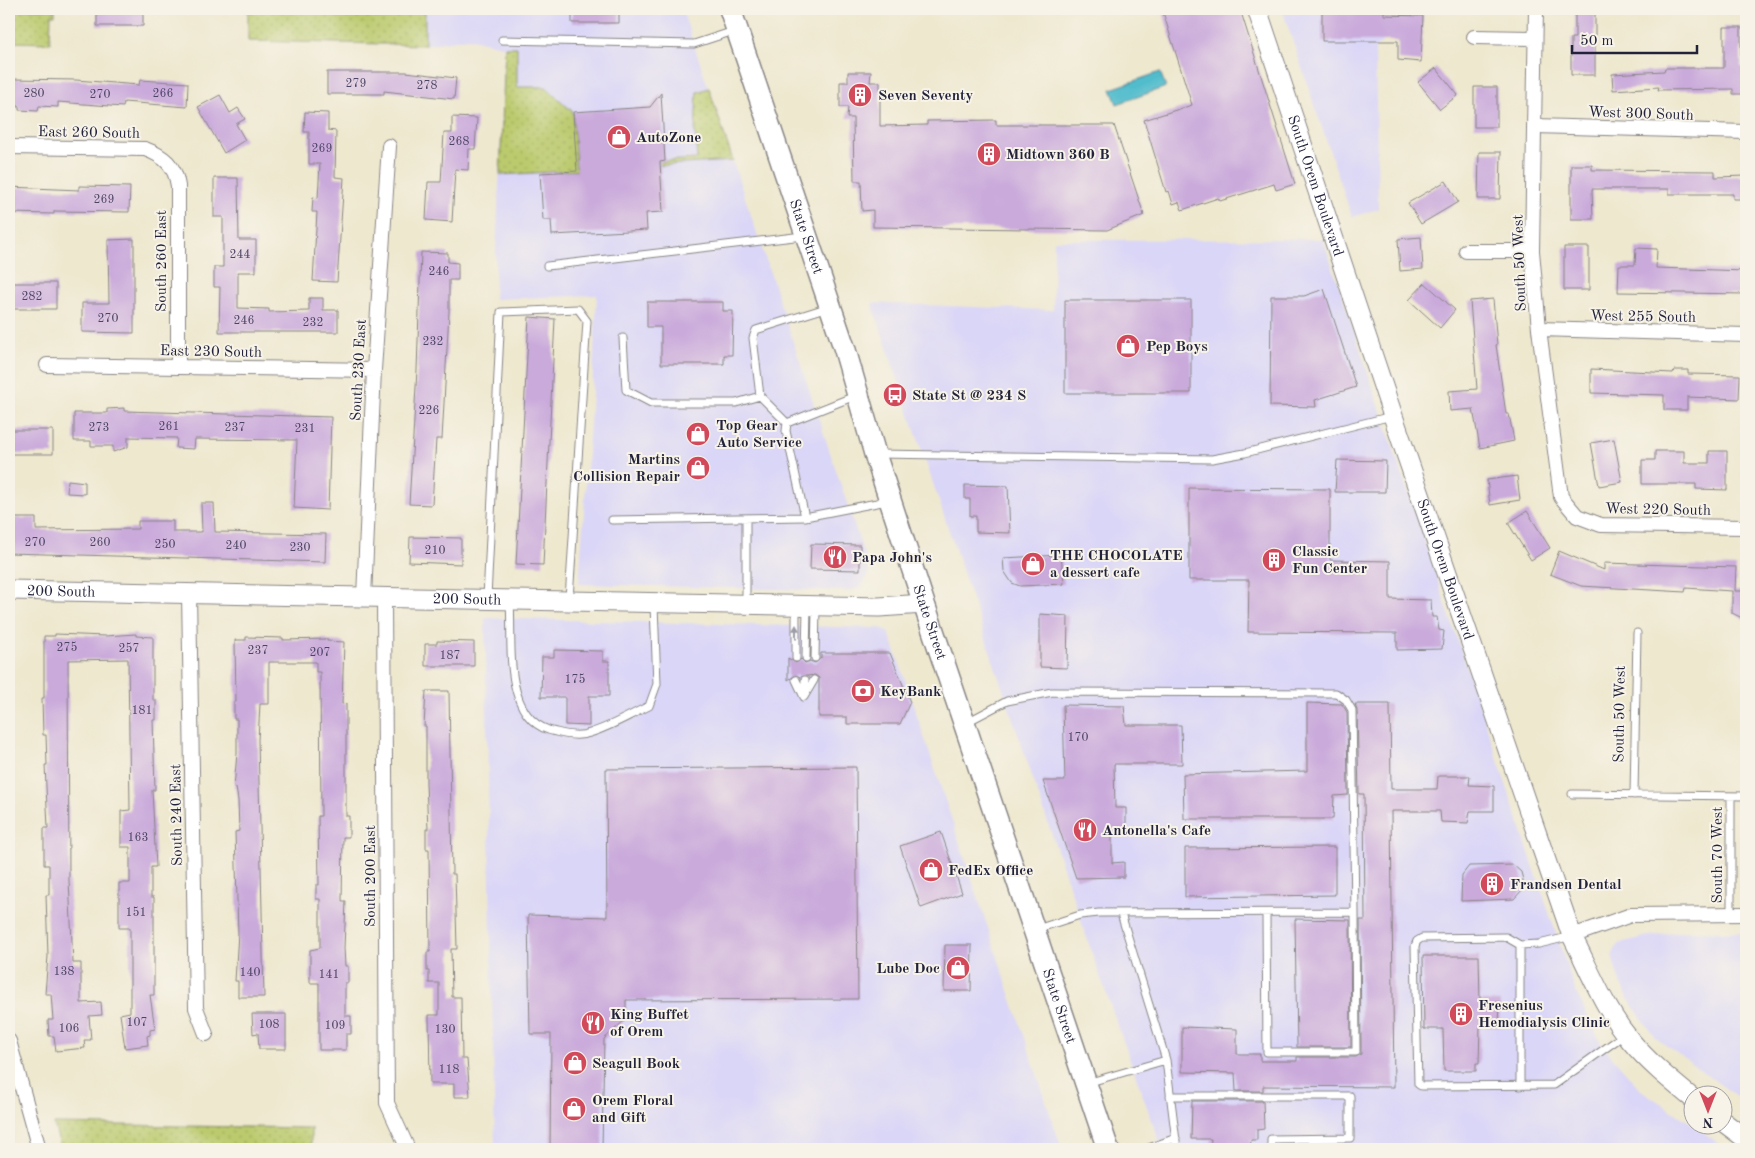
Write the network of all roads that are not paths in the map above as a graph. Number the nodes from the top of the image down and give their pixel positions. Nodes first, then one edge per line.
1 (730, 9) edge
2 (1257, 9) edge
3 (1536, 9) edge
4 (737, 30) junction
5 (1474, 37) dead end
6 (1535, 38) junction
7 (502, 40) dead end
8 (1534, 126) junction
9 (1746, 132) edge
10 (389, 146) dead end
11 (9, 147) edge
12 (166, 159) joint
13 (806, 236) junction
14 (1466, 251) dead end
15 (1532, 251) junction
16 (547, 266) dead end
17 (830, 306) junction
18 (1539, 329) junction
19 (1746, 334) edge
20 (623, 338) dead end
21 (47, 365) dead end
22 (178, 367) junction
23 (374, 370) junction
24 (858, 395) junction
25 (760, 396) junction
26 (1393, 416) junction
27 (787, 422) junction
28 (875, 454) junction
29 (890, 501) junction
30 (1572, 511) joint
31 (805, 517) junction
32 (746, 518) junction
33 (612, 520) dead end
34 (1746, 528) edge
35 (9, 590) edge
36 (189, 594) junction
37 (364, 597) junction
38 (384, 598) junction
39 (487, 598) junction
40 (510, 598) junction
41 (569, 600) junction
42 (654, 602) junction
43 (746, 604) junction
44 (924, 604) junction
45 (806, 605) junction
46 (1637, 633) dead end
47 (796, 658) dead end
48 (806, 658) dead end
49 (815, 658) dead end
50 (796, 680) dead end
51 (805, 680) dead end
52 (814, 680) dead end
53 (804, 697) junction
54 (965, 724) junction
55 (1572, 794) dead end
56 (1634, 795) junction
57 (1731, 796) junction
58 (1746, 796) edge
59 (1355, 912) junction
60 (1731, 913) junction
61 (1121, 914) junction
62 (1266, 914) junction
63 (1746, 914) edge
64 (1034, 930) junction
65 (1572, 936) junction
66 (1520, 945) junction
67 (206, 1034) dead end
68 (1626, 1034) junction
69 (9, 1041) edge
70 (1166, 1060) junction
71 (1086, 1083) junction
72 (1520, 1086) junction
73 (1682, 1090) edge
74 (1170, 1096) junction
75 (1732, 1128) edge
76 (1176, 1138) junction
77 (1746, 1139) edge
78 (39, 1149) edge
79 (408, 1149) edge
80 (1108, 1149) edge
81 (1146, 1149) edge
82 (1177, 1149) edge
83 (1271, 1149) edge

1 - 4 main road, State Street
2 - 26 street, South Orem Boulevard
3 - 6 street, South 50 West
4 - 7 lane
4 - 13 main road, State Street
5 - 6 street
6 - 8 street, South 50 West
8 - 9 street, West 300 South
8 - 15 street, South 50 West
10 - 23 street, South 230 East
11 - 12 street, East 260 South
12 - 22 street, South 260 East
13 - 16 lane
13 - 17 main road, State Street
14 - 15 street
15 - 18 street, South 50 West
17 - 24 main road, State Street
17 - 25 lane
18 - 19 street, West 255 South
18 - 30 street, South 50 West
20 - 25 lane
21 - 22 street, East 230 South
22 - 23 street, East 230 South
23 - 37 street, South 230 East
24 - 27 lane
24 - 28 main road, State Street
25 - 27 lane
26 - 28 lane
26 - 65 street, South Orem Boulevard
27 - 31 lane
28 - 29 main road, State Street
29 - 31 lane
29 - 44 main road, State Street
30 - 34 street, West 220 South
31 - 32 lane
32 - 33 lane
32 - 43 lane
35 - 36 street, 200 South
36 - 37 street, 200 South
36 - 67 street, South 240 East
37 - 38 street, 200 South
38 - 39 street, 200 South
38 - 79 street, South 200 East
39 - 40 street, 200 South
39 - 41 lane
40 - 41 street, 200 South
40 - 42 lane
41 - 42 street, 200 South
42 - 43 street, 200 South
43 - 45 street, 200 South
44 - 45 street, 200 South
44 - 54 main road, State Street
47 -> 45 lane
45 - 48 lane
45 - 49 lane
46 - 56 lane, South 50 West
50 - 53 lane
51 - 53 lane
52 - 53 lane
54 - 59 lane
54 - 64 main road, State Street
55 - 56 lane
56 - 57 lane
57 - 58 lane
57 - 60 lane, South 70 West
59 - 62 lane
59 - 62 lane
60 - 63 street
60 - 65 street
61 - 62 lane
61 - 64 lane
61 - 70 lane
64 - 71 main road, State Street
65 - 66 lane
65 - 68 street, South Orem Boulevard
66 - 72 lane
66 - 72 lane
68 - 72 lane
68 - 73 street, South Orem Boulevard
69 - 78 street
70 - 71 lane
70 - 74 lane
71 - 80 main road, State Street
74 - 76 lane
74 - 83 lane
75 - 77 street
76 - 81 lane
76 - 82 lane

